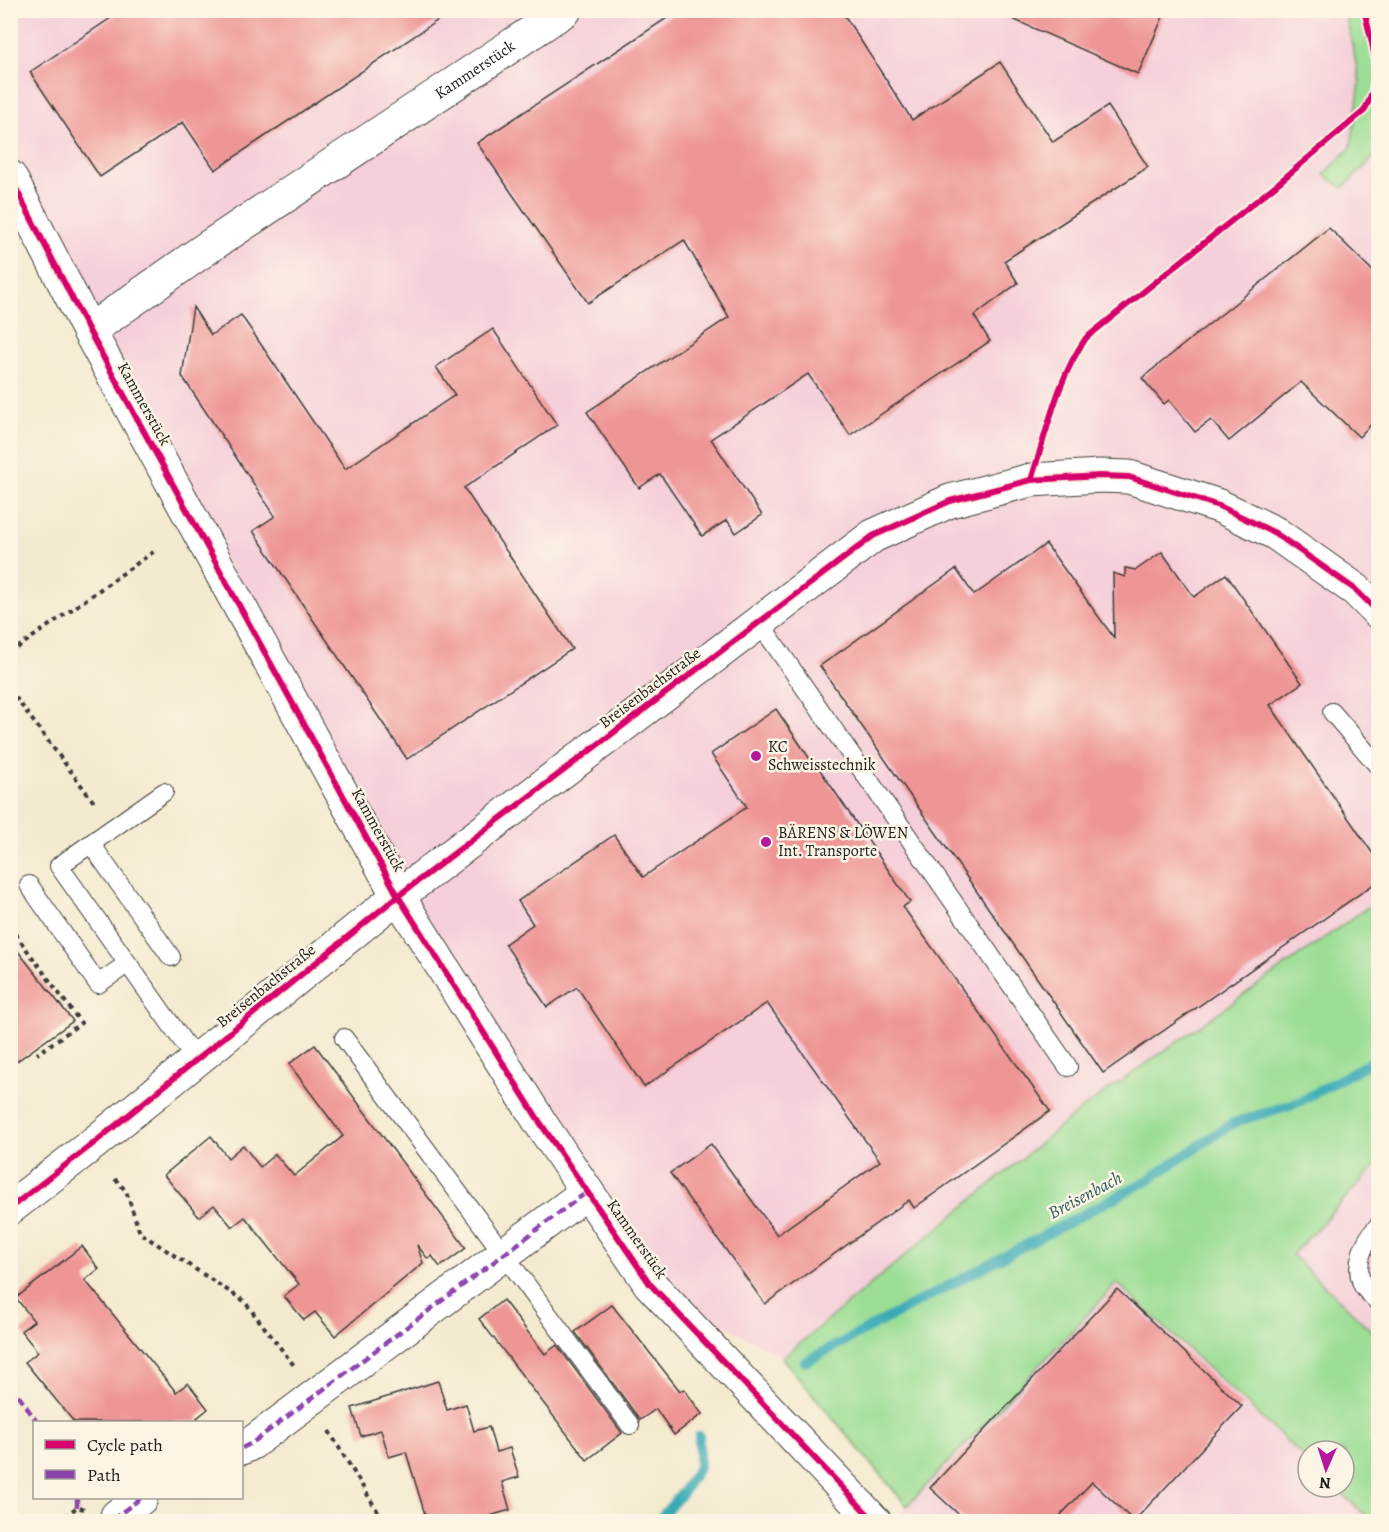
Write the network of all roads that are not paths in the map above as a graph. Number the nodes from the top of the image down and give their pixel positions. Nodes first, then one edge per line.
1 (555, 13) edge
2 (10, 177) edge
3 (89, 330) junction
4 (1378, 612) edge
5 (759, 622) junction
6 (1332, 712) dead end
7 (1378, 766) edge
8 (164, 792) dead end
9 (91, 844) junction
10 (29, 885) dead end
11 (398, 896) junction
12 (171, 957) dead end
13 (127, 964) junction
14 (344, 1038) dead end
15 (196, 1060) junction
16 (1068, 1067) dead end
17 (587, 1192) junction
18 (10, 1208) edge
19 (1378, 1226) edge
20 (503, 1254) junction
21 (1378, 1302) edge
22 (630, 1425) dead end
23 (243, 1448) edge
24 (138, 1499) edge
25 (120, 1521) edge
26 (875, 1521) edge

1 - 3 street, Kammerstück
2 - 3 street, Kammerstück
3 - 11 street, Kammerstück
4 - 5 street, Breisenbachstraße
5 - 11 street, Breisenbachstraße
5 - 16 lane
6 - 7 lane
8 - 9 lane
9 - 12 lane
9 - 13 lane
10 - 13 lane
11 - 15 street, Breisenbachstraße
11 - 17 street, Kammerstück
13 - 15 lane
14 - 20 lane
15 - 18 street, Breisenbachstraße
17 - 20 street
17 - 26 street, Kammerstück
19 - 21 lane
20 - 22 lane
20 - 23 street
24 - 25 street

